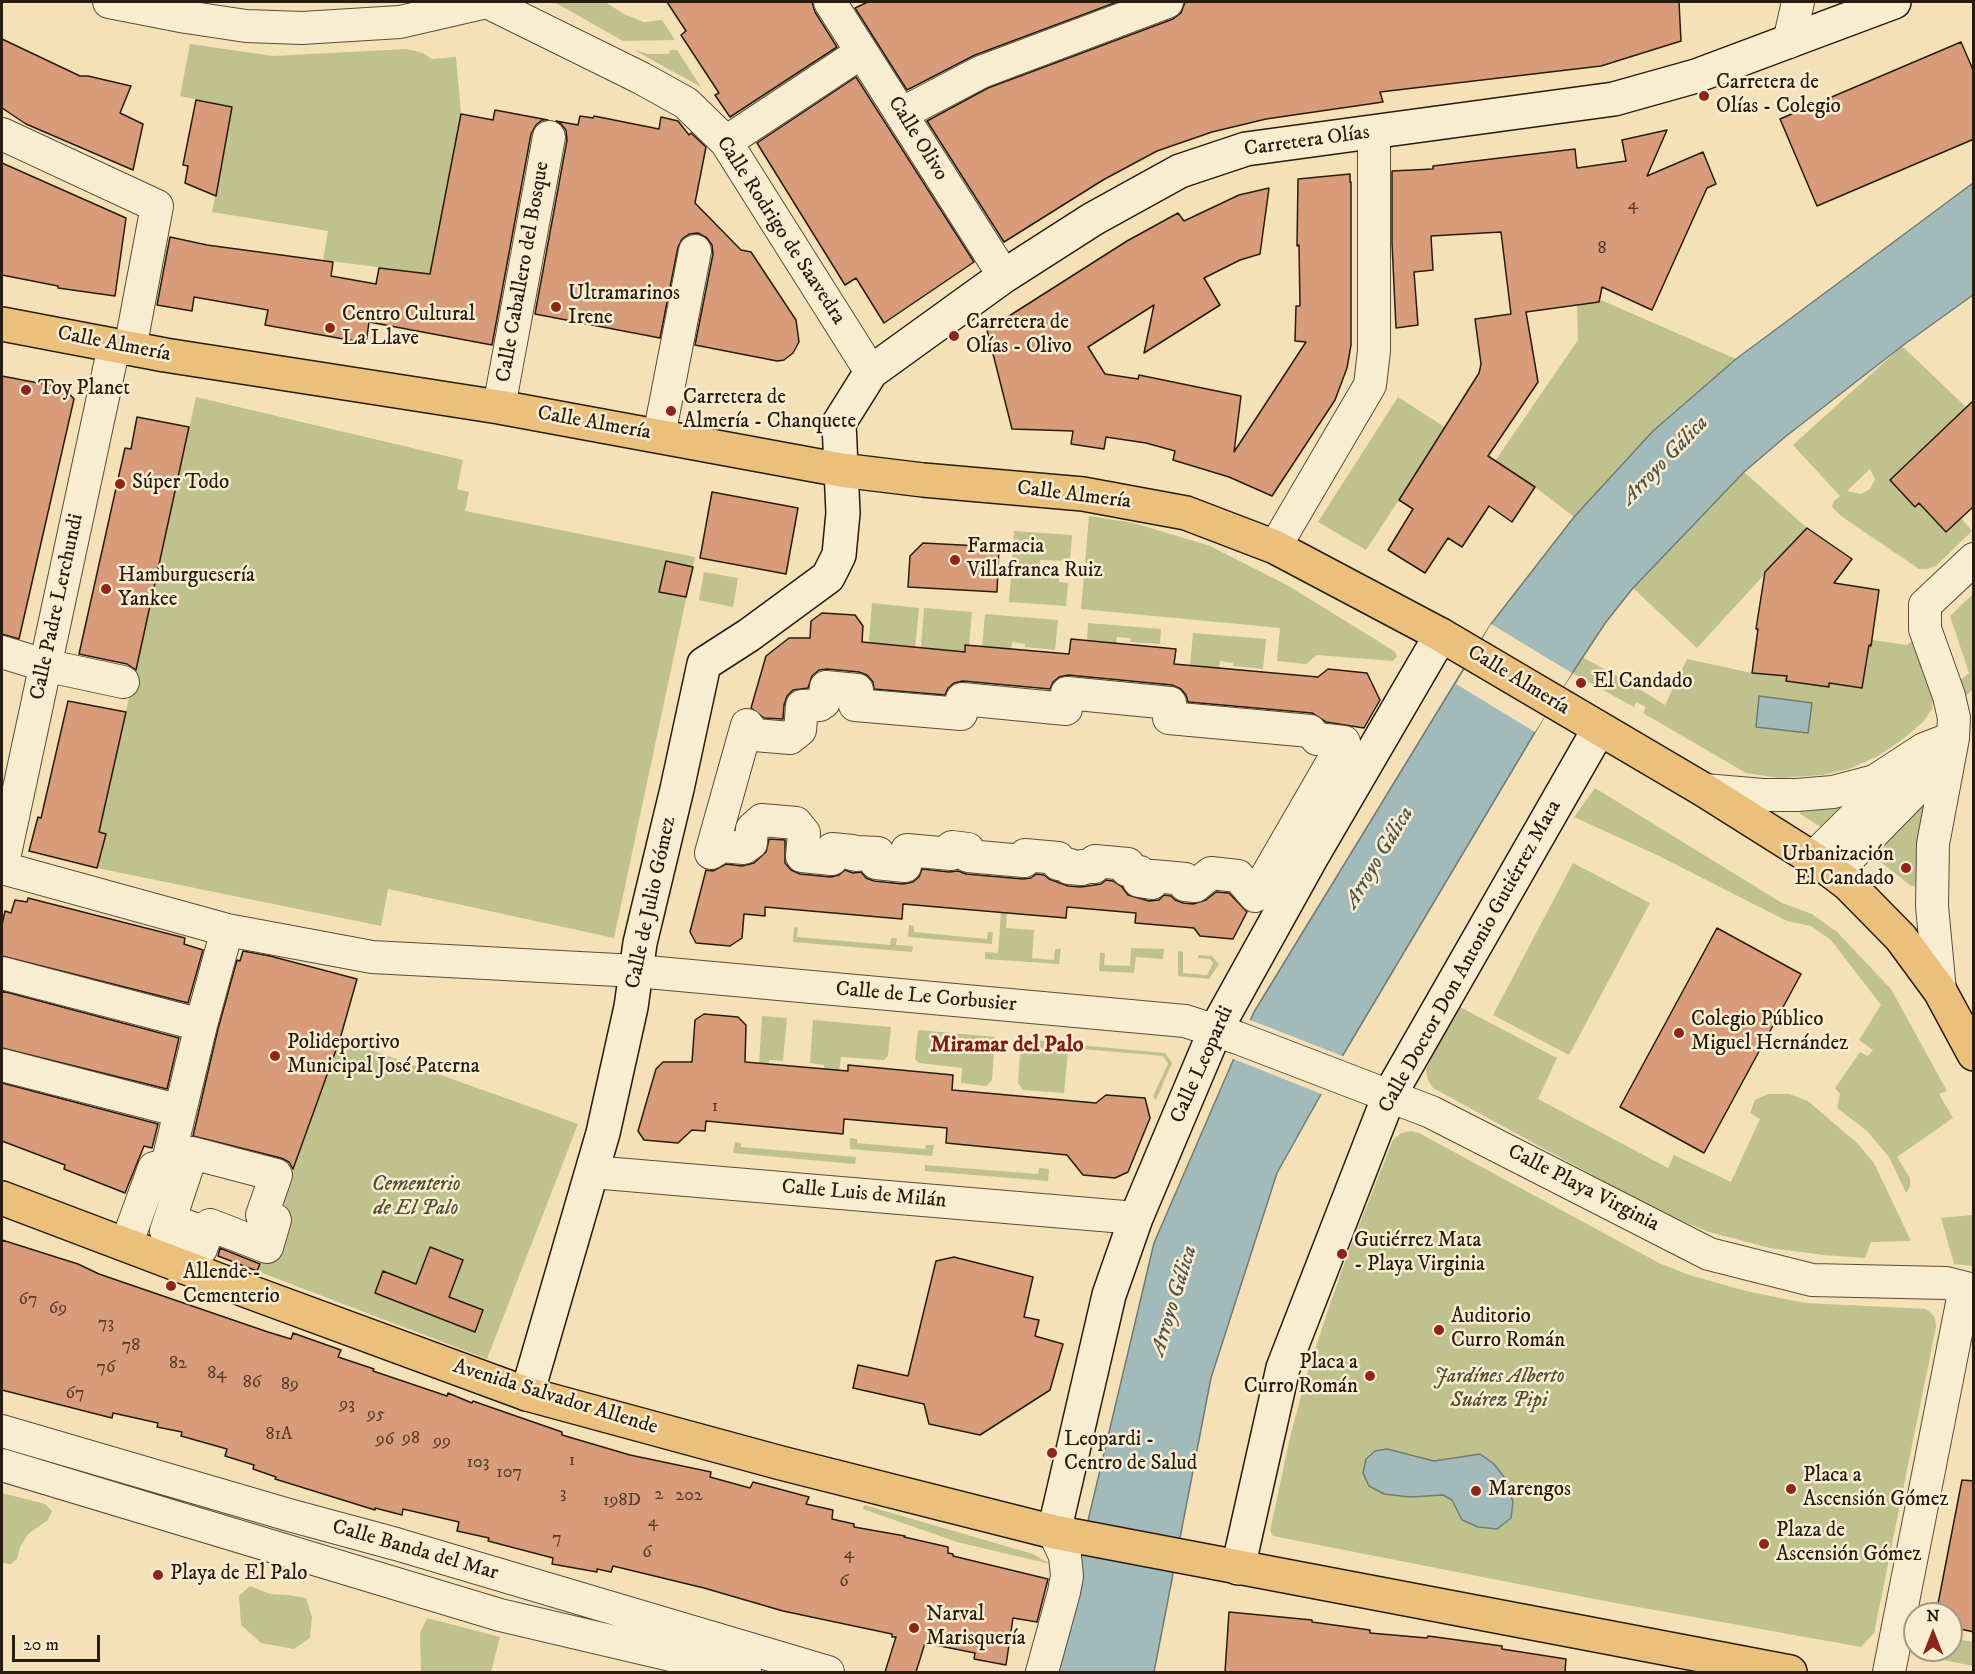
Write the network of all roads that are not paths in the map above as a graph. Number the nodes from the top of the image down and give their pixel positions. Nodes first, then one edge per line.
1 (110, 2) edge
2 (487, 2) edge
3 (830, 2) edge
4 (1167, 2) edge
5 (1798, 2) edge
6 (1882, 4) edge
7 (1789, 42) junction
8 (862, 52) junction
9 (901, 114) junction
10 (1374, 133) junction
11 (2, 134) edge
12 (549, 137) dead end
13 (726, 142) junction
14 (695, 251) dead end
15 (1004, 276) junction
16 (2, 324) edge
17 (122, 347) junction
18 (871, 372) junction
19 (499, 407) junction
20 (659, 436) junction
21 (841, 470) junction
22 (1275, 547) junction
23 (1974, 559) edge
24 (1441, 635) junction
25 (2, 652) edge
26 (45, 665) junction
27 (123, 682) dead end
28 (1963, 728) edge
29 (1599, 729) junction
30 (1704, 790) junction
31 (723, 810) joint
32 (1823, 866) junction
33 (2, 868) edge
34 (227, 930) junction
35 (636, 971) junction
36 (2, 973) edge
37 (1940, 991) junction
38 (201, 1025) junction
39 (1222, 1033) junction
40 (1974, 1054) edge
41 (2, 1065) edge
42 (1389, 1096) junction
43 (165, 1107) dead end
44 (592, 1172) junction
45 (2, 1198) edge
46 (1136, 1218) junction
47 (195, 1229) joint
48 (137, 1249) junction
49 (1969, 1289) edge
50 (527, 1394) junction
51 (2, 1431) edge
52 (2, 1465) edge
53 (1054, 1532) junction
54 (1238, 1568) junction
55 (745, 1672) edge
56 (828, 1672) edge
57 (1042, 1672) edge
58 (1790, 1672) edge
59 (1889, 1672) edge

1 - 2 street
2 - 13 street, Calle Rodrigo de Saavedra
3 - 8 street, Calle Olivo
4 - 9 street
5 - 7 street
6 - 7 street, Carretera Olías
7 - 10 street, Carretera Olías
8 - 9 street, Calle Olivo
8 - 13 street
9 - 15 street, Calle Olivo
10 - 15 street, Carretera Olías
10 - 22 street
11 - 17 street, Calle Padre Lerchundi
12 - 19 street, Calle Caballero del Bosque
13 - 18 street, Calle Rodrigo de Saavedra
14 - 20 street
15 - 18 street, Carretera Olías
16 - 17 main road, Calle Almería
17 - 19 main road, Calle Almería
17 - 26 street, Calle Padre Lerchundi
18 - 21 street, Carretera Olías
19 - 20 main road, Calle Almería
20 - 21 main road, Calle Almería
21 - 22 main road, Calle Almería
21 - 35 street, Calle de Julio Gómez
22 - 24 main road, Calle Almería
23 - 28 street
24 - 29 main road, Calle Almería
24 - 39 street, Calle Leopardi
25 - 26 street
26 - 27 street
26 - 33 street, Calle Padre Lerchundi
28 - 30 street
28 - 32 street
28 - 37 street
29 - 30 main road, Calle Almería
29 - 42 street, Calle Doctor Don Antonio Gutiérrez Mata
30 - 32 main road, Calle Almería
31 - 31 street
32 - 37 main road, Calle Almería
33 - 34 street, Calle de Le Corbusier
34 - 35 street, Calle de Le Corbusier
34 - 38 street
35 - 39 street, Calle de Le Corbusier
35 - 44 street, Calle de Julio Gómez
36 - 38 street
37 - 40 main road, Calle Almería
38 - 48 street
39 - 42 street, Calle Playa Virginia
39 - 46 street, Calle Leopardi
41 - 43 street
42 - 49 street, Calle Playa Virginia
42 - 54 street, Calle Doctor Don Antonio Gutiérrez Mata
44 - 46 street, Calle Luis de Milán
44 - 50 street, Calle de Julio Gómez
45 - 48 main road, Avenida Salvador Allende
46 - 53 street, Calle Leopardi
47 - 47 street
48 - 50 main road, Avenida Salvador Allende
49 - 59 street, Calle Playa Virginia
50 - 53 main road, Avenida Salvador Allende
51 - 56 street, Calle Banda del Mar
52 - 55 street, Calle Banda del Mar
53 - 54 main road, Avenida Salvador Allende
53 - 57 street
54 - 58 main road, Avenida Salvador Allende

